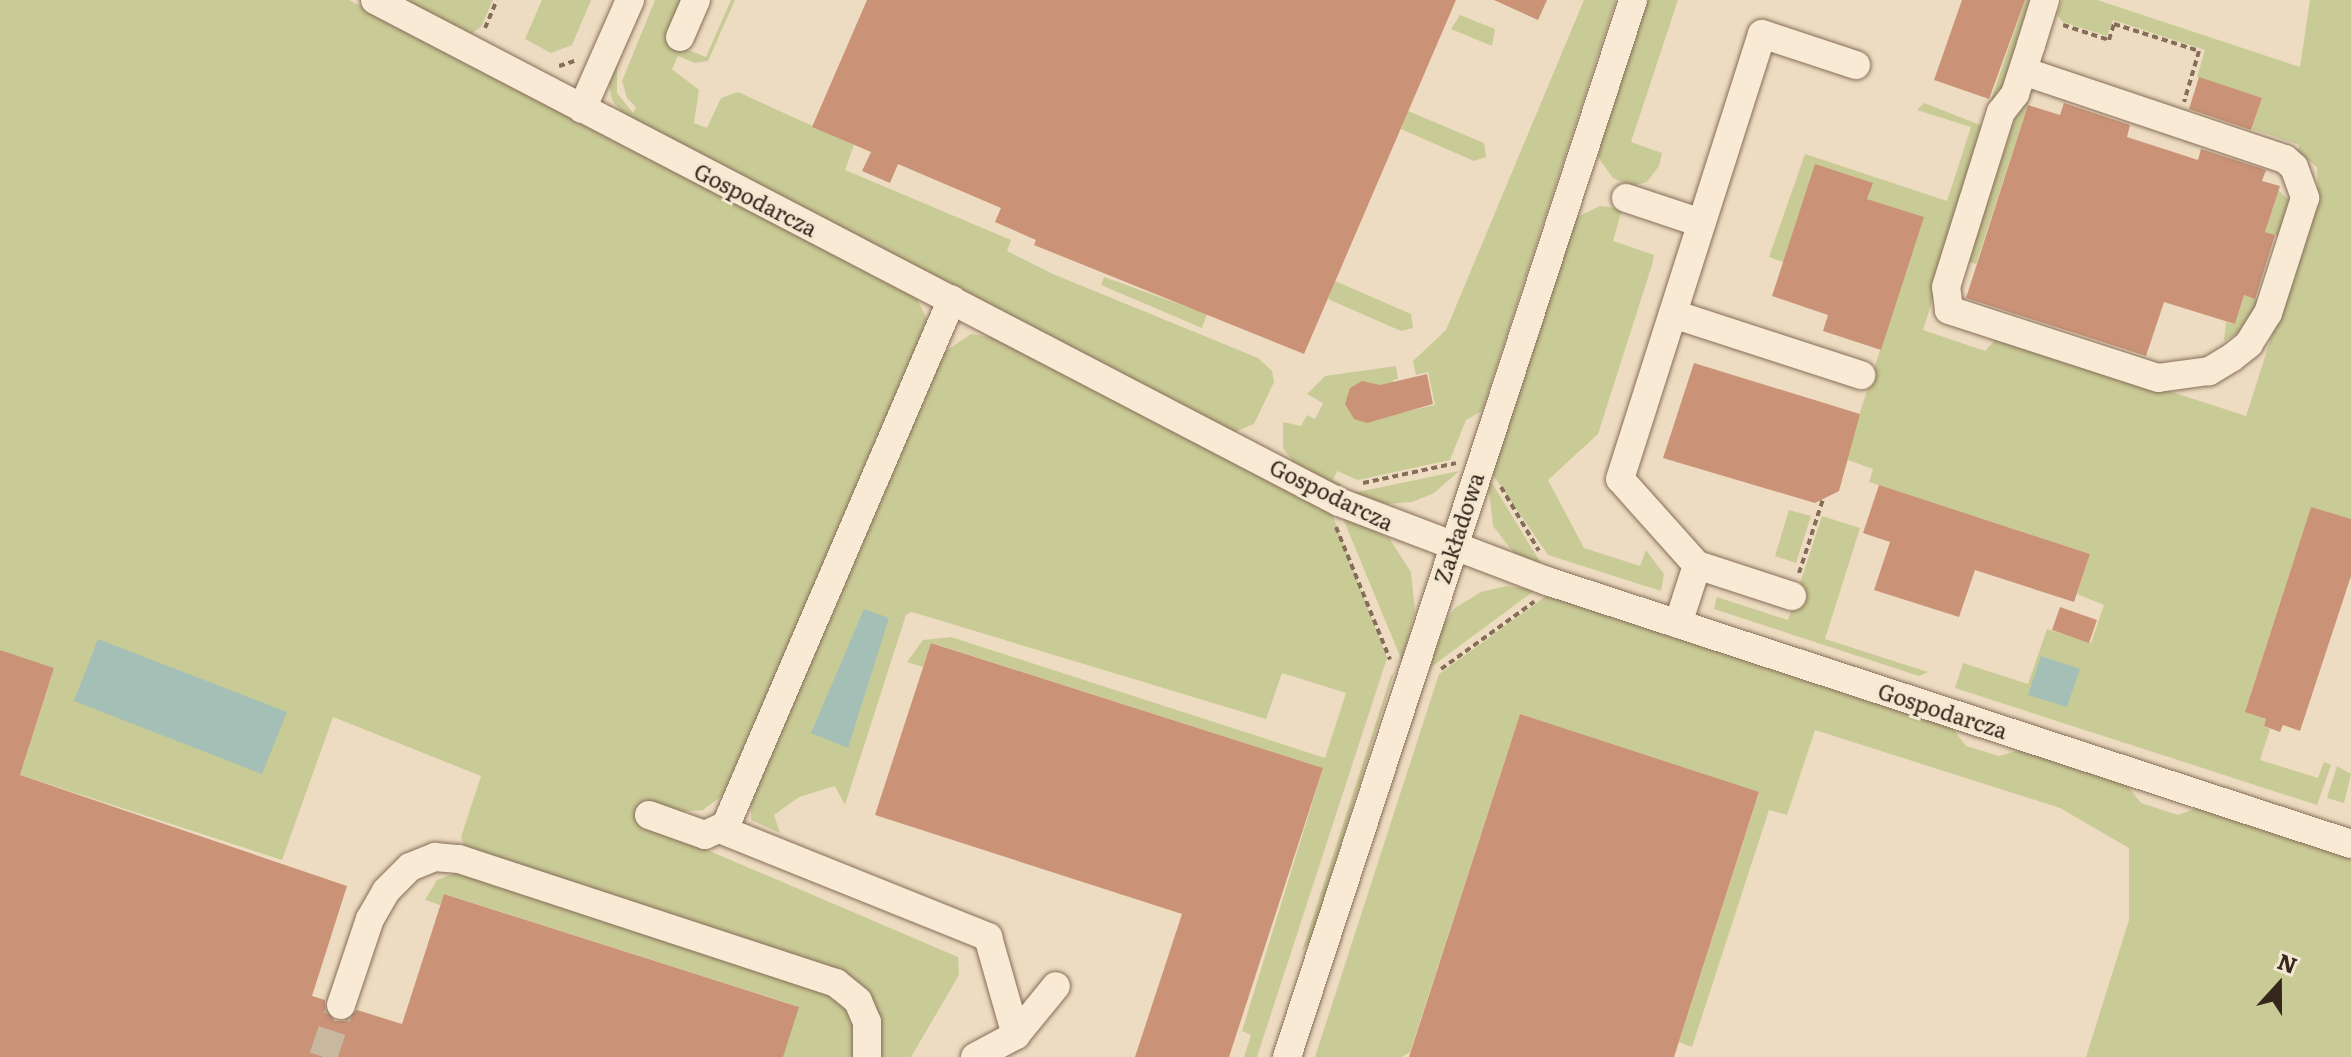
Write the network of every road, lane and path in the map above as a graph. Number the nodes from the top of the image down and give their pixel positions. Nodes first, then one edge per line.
1 (375, 0) edge
2 (497, 0) edge
3 (630, 0) edge
4 (696, 0) edge
5 (1633, 0) edge
6 (2052, 13) edge
7 (473, 30) dead end
8 (680, 37) dead end
9 (2056, 37) dead end
10 (608, 49) junction
11 (1856, 65) dead end
12 (552, 66) dead end
13 (2023, 71) junction
14 (2182, 107) dead end
15 (582, 109) junction
16 (1626, 198) dead end
17 (1701, 223) junction
18 (952, 299) junction
19 (1673, 314) junction
20 (1861, 375) dead end
21 (1477, 469) junction
22 (1823, 499) dead end
23 (1339, 502) junction
24 (1452, 547) junction
25 (1697, 565) junction
26 (1547, 581) junction
27 (1792, 596) joint
28 (1678, 624) junction
29 (1389, 666) dead end
30 (1435, 674) dead end
31 (649, 815) dead end
32 (722, 830) junction
33 (2351, 844) edge
34 (1056, 986) dead end
35 (341, 1005) tunnel mouth
36 (1016, 1035) junction
37 (867, 1057) edge
38 (975, 1057) edge
39 (1287, 1057) edge

1 - 15 street, Gospodarcza
2 - 7 path
3 - 10 street
4 - 8 street
5 - 21 street, Zakładowa
6 - 9 path
6 - 13 street
6 - 14 path
10 - 12 path
10 - 15 street
11 - 17 street
13 - 13 street
15 - 18 street, Gospodarcza
16 - 17 street
17 - 19 street
18 - 23 street, Gospodarcza
18 - 32 street
19 - 20 street
19 - 25 street
21 - 23 path
21 - 24 street, Zakładowa
21 - 26 path
22 - 27 path
23 - 24 street, Gospodarcza
23 - 29 path
24 - 26 street, Gospodarcza
24 - 39 street, Zakładowa
25 - 27 street
25 - 28 street
26 - 28 street, Gospodarcza
26 - 30 path
28 - 33 street, Gospodarcza
31 - 32 street
32 - 36 street
34 - 36 street
35 - 37 street
36 - 38 street

